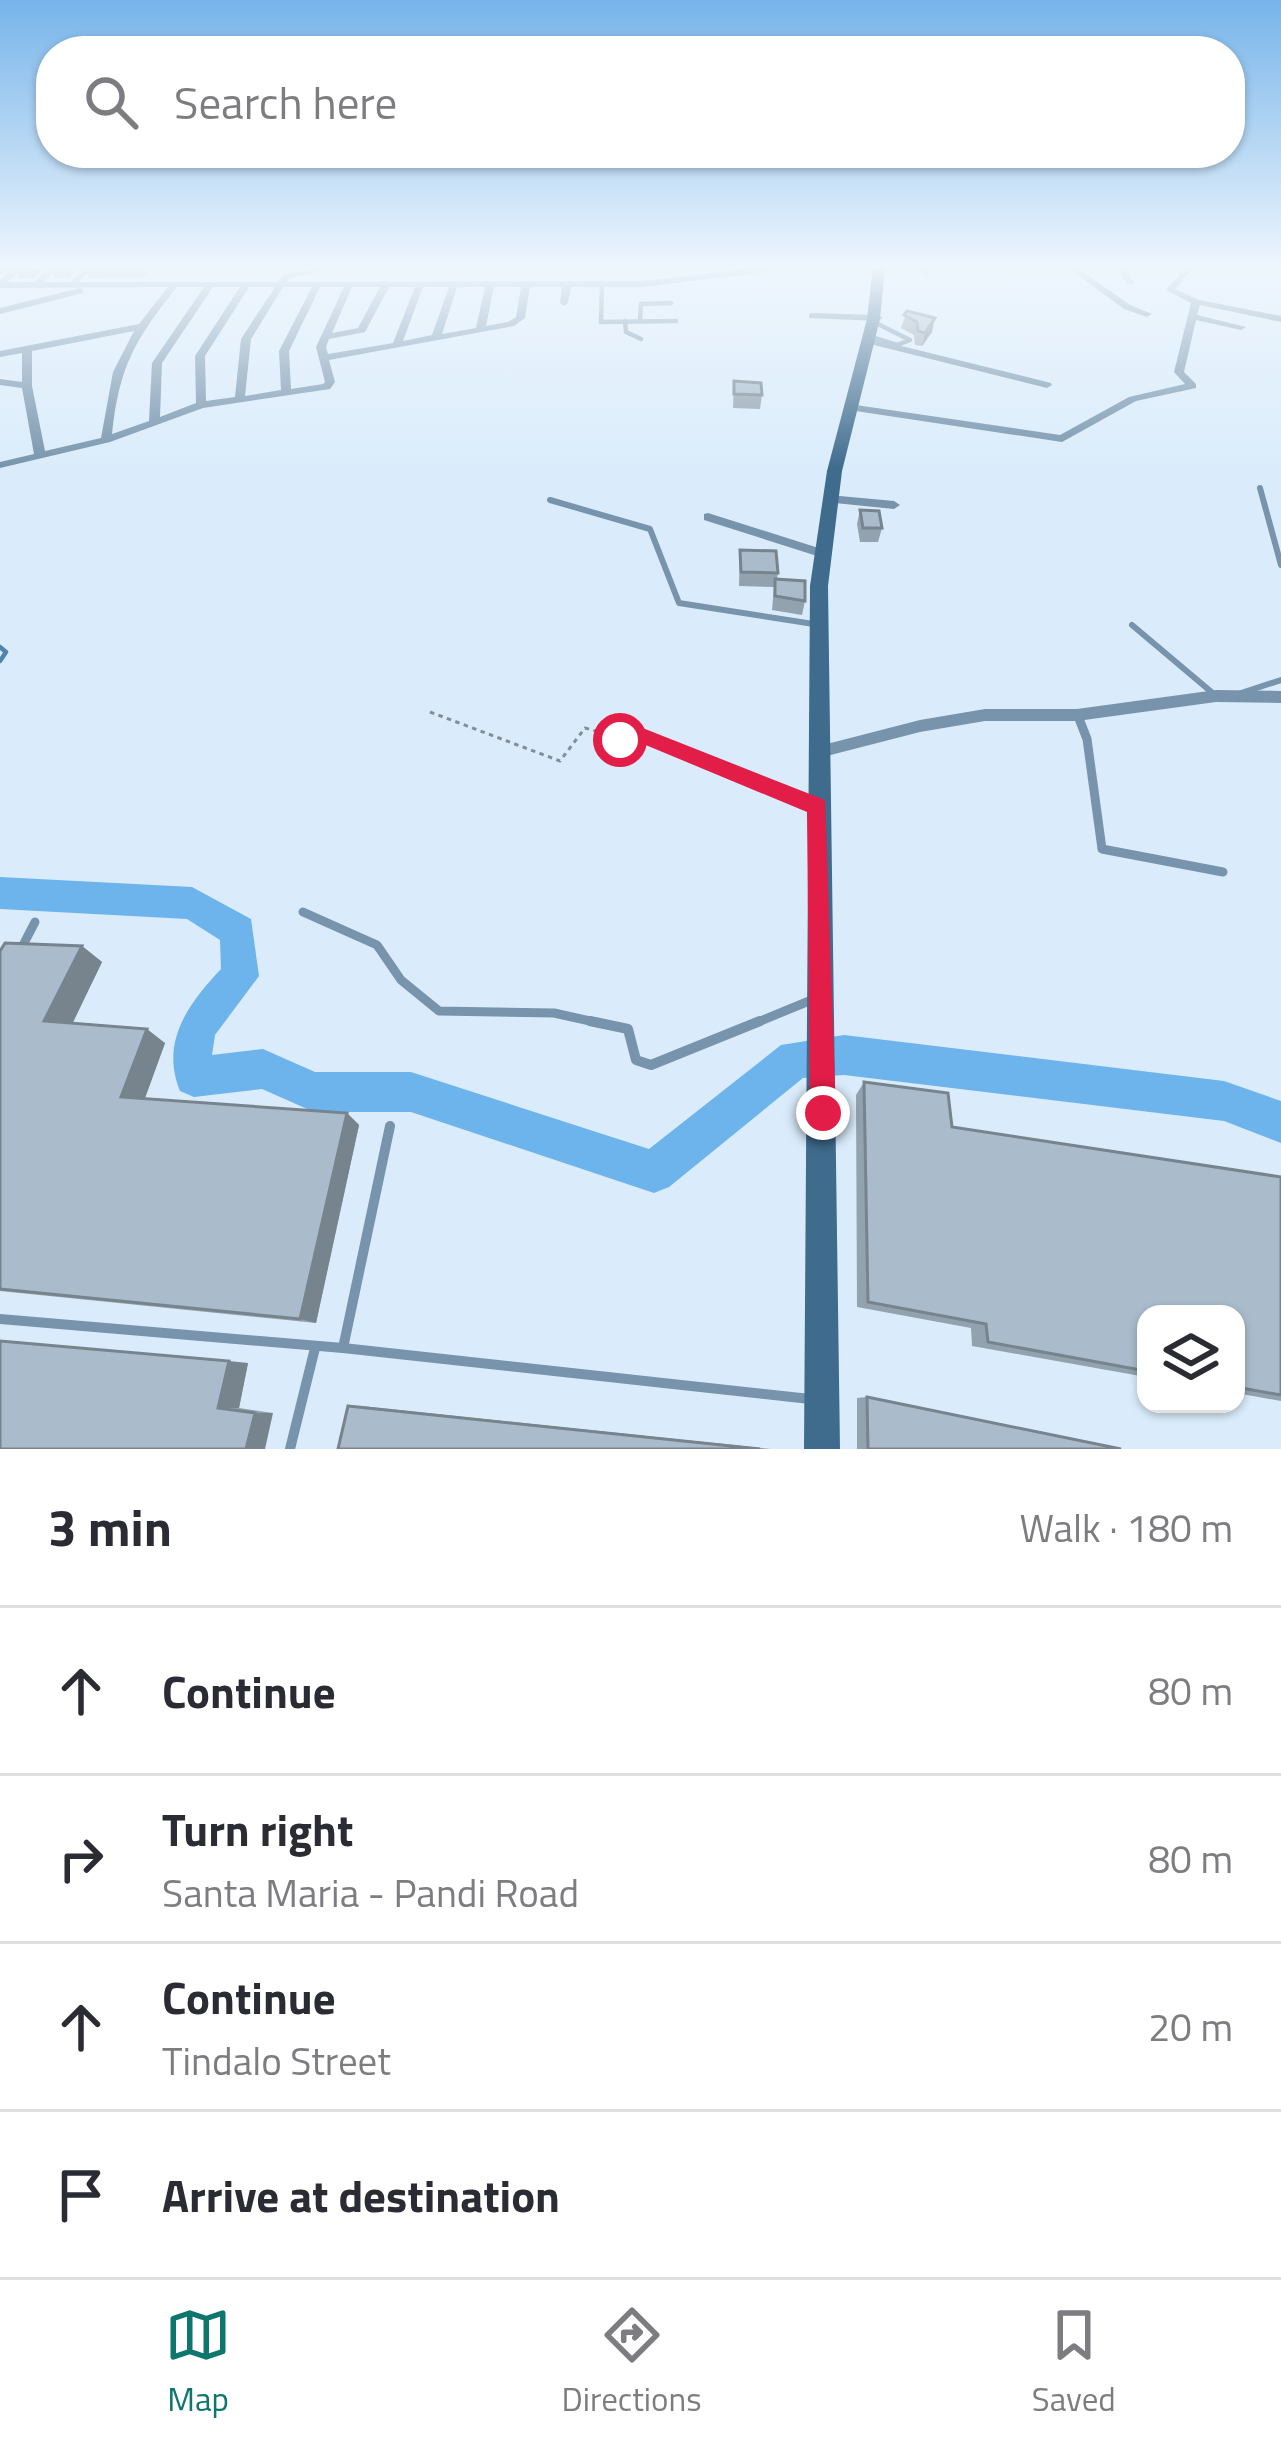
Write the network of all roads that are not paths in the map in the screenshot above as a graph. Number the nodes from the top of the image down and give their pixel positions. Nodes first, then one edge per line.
1 (98, 335) edge
2 (135, 335) edge
3 (176, 335) edge
4 (214, 335) edge
5 (249, 335) edge
6 (292, 335) edge
7 (337, 335) edge
8 (401, 335) edge
9 (451, 335) edge
10 (633, 335) edge
11 (872, 335) edge
12 (880, 335) edge
13 (888, 335) edge
14 (890, 335) edge
15 (1189, 335) edge
16 (324, 337) joint
17 (436, 337) joint
18 (641, 338) dead end
19 (397, 344) junction
20 (27, 348) junction
21 (0, 354) edge
22 (323, 358) junction
23 (0, 382) edge
24 (1047, 385) dead end
25 (27, 386) junction
26 (286, 393) junction
27 (240, 398) junction
28 (201, 404) junction
29 (849, 407) junction
30 (154, 422) junction
31 (106, 440) junction
32 (40, 456) junction
33 (0, 465) edge
34 (1260, 488) dead end
35 (829, 499) junction
36 (550, 500) dead end
37 (895, 505) dead end
38 (707, 517) dead end
39 (821, 553) junction
40 (1281, 565) edge
41 (1132, 625) dead end
42 (821, 626) junction
43 (1281, 680) edge
44 (1225, 696) junction
45 (1281, 697) edge
46 (1077, 715) junction
47 (635, 732) road end
48 (819, 752) junction
49 (817, 807) junction
50 (1223, 872) dead end
51 (303, 912) dead end
52 (35, 922) dead end
53 (17, 956) edge
54 (822, 996) junction
55 (390, 1126) dead end
56 (0, 1319) edge
57 (315, 1348) junction
58 (343, 1348) junction
59 (823, 1400) junction
60 (290, 1449) edge
61 (822, 1449) edge

1 - 20 street
2 - 31 street
3 - 30 street
4 - 28 street
5 - 27 street
6 - 26 street
7 - 16 street
8 - 19 street
9 - 17 street
10 - 18 lane
11 - 29 main road
12 - 14 lane
13 - 24 street
15 - 29 street
16 - 22 street
17 - 19 street
19 - 22 street
20 - 21 street
20 - 25 street
22 - 26 street
23 - 25 street
25 - 32 street
26 - 27 street
27 - 28 street
28 - 30 street
29 - 35 main road
30 - 31 street
31 - 32 street
32 - 33 street
34 - 40 lane
35 - 37 street
35 - 39 main road
36 - 42 lane
38 - 39 street
39 - 42 main road
41 - 44 lane
42 - 48 main road
43 - 44 lane
44 - 45 street
44 - 46 street
46 - 48 street
46 - 50 lane
47 - 49 street
48 - 49 main road
49 - 54 main road
51 - 54 lane
52 - 53 lane
54 - 59 main road
55 - 58 lane
56 - 57 lane
57 - 58 lane
57 - 60 lane
58 - 59 lane
59 - 61 main road

